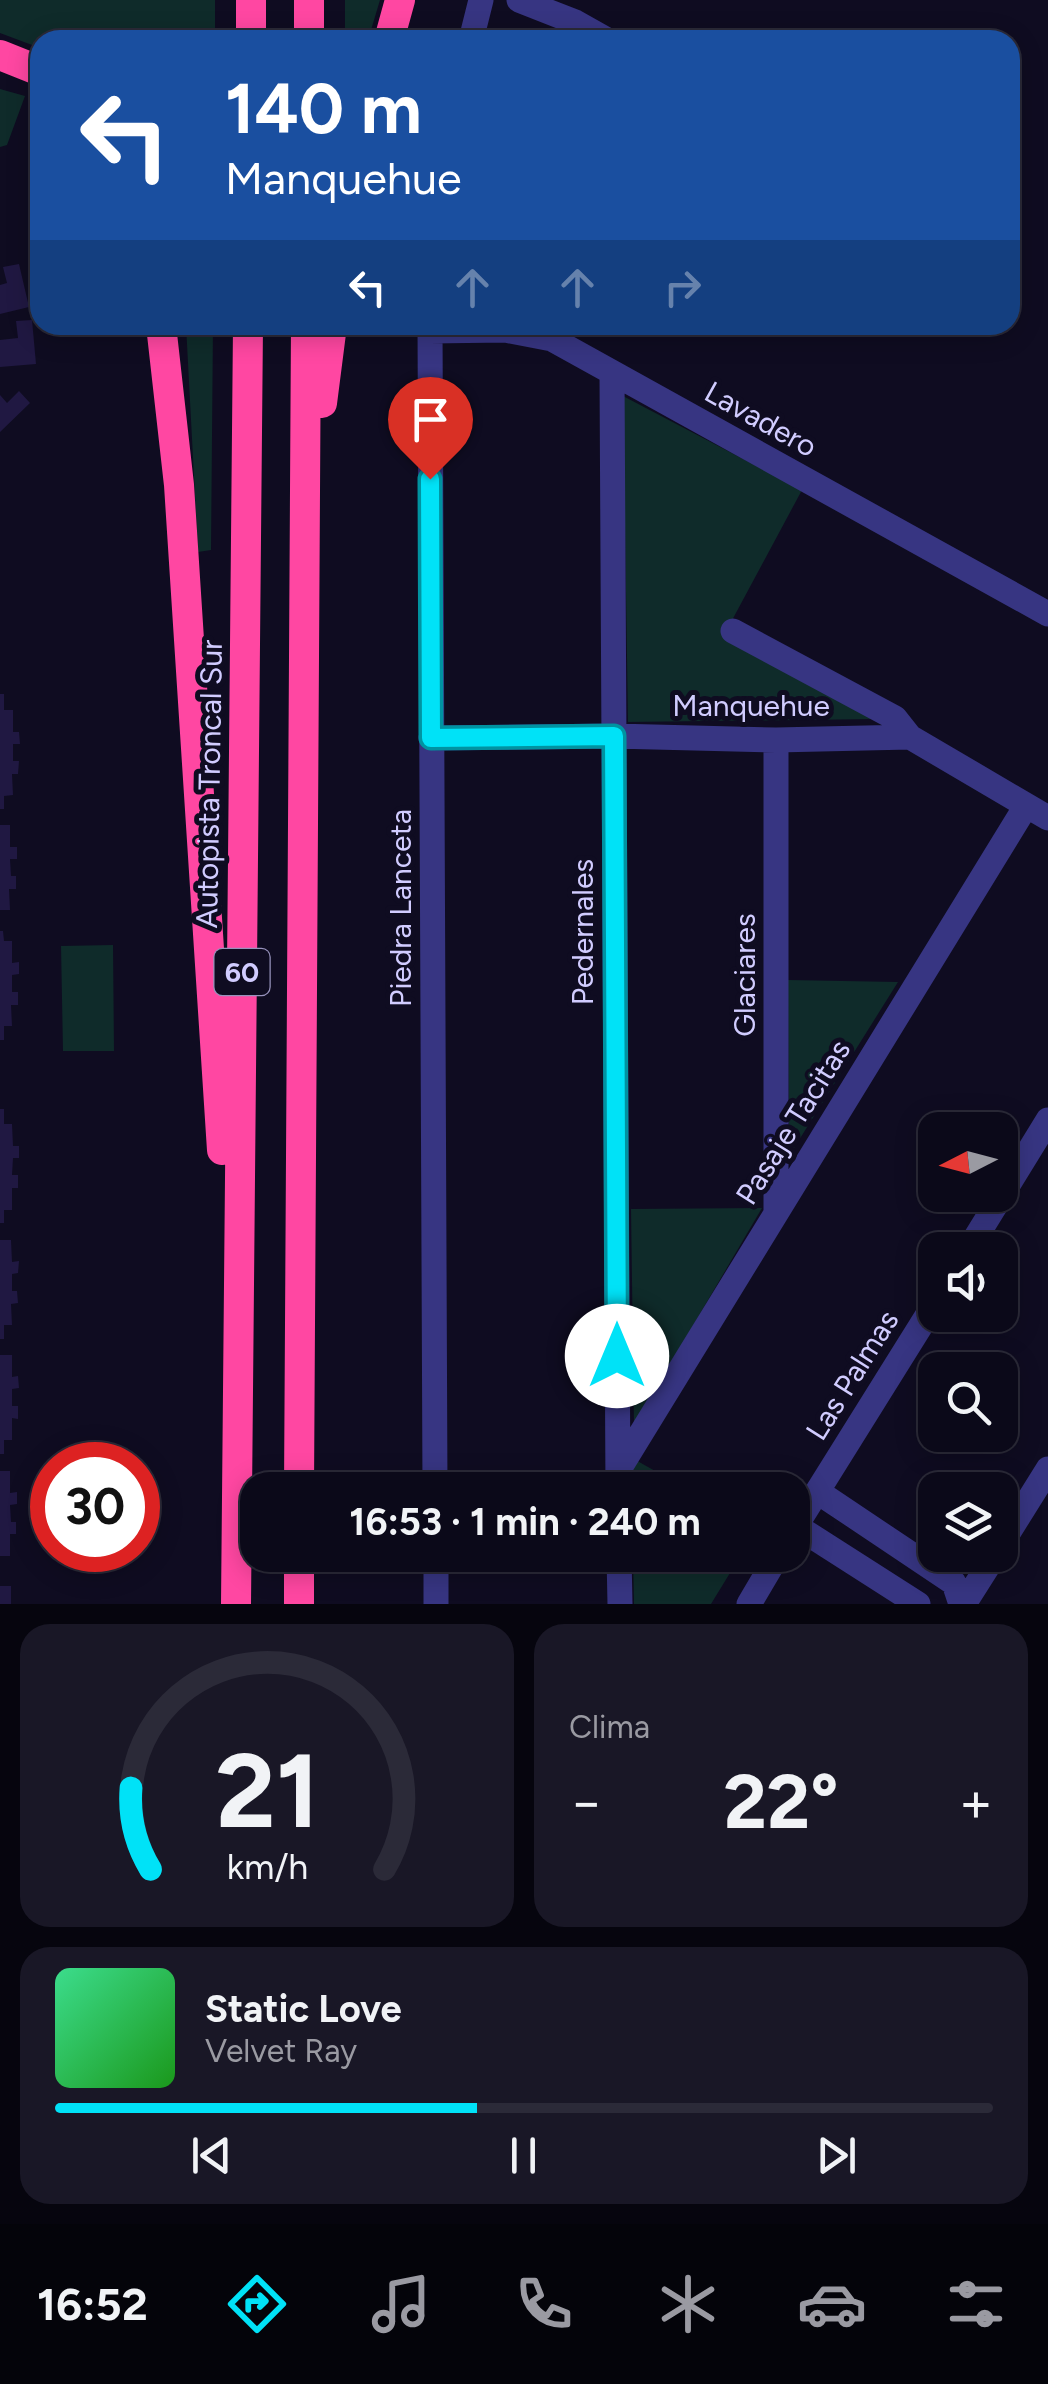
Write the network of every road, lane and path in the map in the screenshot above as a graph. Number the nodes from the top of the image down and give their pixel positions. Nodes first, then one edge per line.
1 (251, 0) edge
2 (309, 0) edge
3 (400, 0) edge
4 (481, 0) edge
5 (519, 0) edge
6 (251, 30) edge
7 (309, 30) edge
8 (392, 30) edge
9 (474, 30) edge
10 (589, 30) edge
11 (0, 55) edge
12 (30, 68) edge
13 (163, 335) edge
14 (248, 335) edge
15 (306, 335) edge
16 (331, 335) edge
17 (430, 335) edge
18 (531, 335) edge
19 (612, 374) junction
20 (304, 540) junction
21 (1048, 614) edge
22 (733, 632) dead end
23 (614, 736) junction
24 (910, 737) junction
25 (431, 738) junction
26 (776, 740) junction
27 (1037, 812) edge
28 (1048, 1120) edge
29 (776, 1211) junction
30 (979, 1232) edge
31 (918, 1330) edge
32 (238, 1384) junction
33 (1048, 1469) edge
34 (300, 1472) edge
35 (435, 1472) edge
36 (618, 1472) edge
37 (623, 1472) edge
38 (818, 1492) junction
39 (810, 1504) edge
40 (1018, 1517) edge
41 (810, 1539) edge
42 (299, 1572) edge
43 (436, 1572) edge
44 (619, 1572) edge
45 (768, 1572) edge
46 (983, 1572) edge
47 (236, 1604) edge
48 (299, 1604) edge
49 (436, 1604) edge
50 (620, 1604) edge
51 (749, 1604) edge
52 (918, 1604) edge
53 (963, 1604) edge

1 - 6 highway
2 - 7 highway
3 - 8 highway
4 - 9 street
5 - 10 street
11 - 12 highway
13 - 32 highway
14 - 32 highway, Autopista Troncal Sur / 60
15 - 20 highway, 60
16 - 20 highway
17 - 25 street, Piedra Lanceta
18 - 19 street, Lavadero
19 - 21 street, Lavadero
19 - 23 street, Pedernales
20 - 34 highway, 60
22 - 24 street
23 - 25 street, Manquehue
23 - 26 street, Manquehue
23 - 36 street, Pedernales
24 - 26 street, Manquehue
24 - 27 street
25 - 35 street, Piedra Lanceta
26 - 29 street, Glaciares
27 - 29 street, Pasaje Tacitas
28 - 30 street
29 - 37 street, Pasaje Tacitas
31 - 38 street, Las Palmas
32 - 47 highway, Autopista Troncal Sur / 60
33 - 40 street
38 - 39 street, Las Palmas
38 - 53 street
41 - 52 street
42 - 48 highway
43 - 49 street
44 - 50 street
45 - 51 street
46 - 53 street

